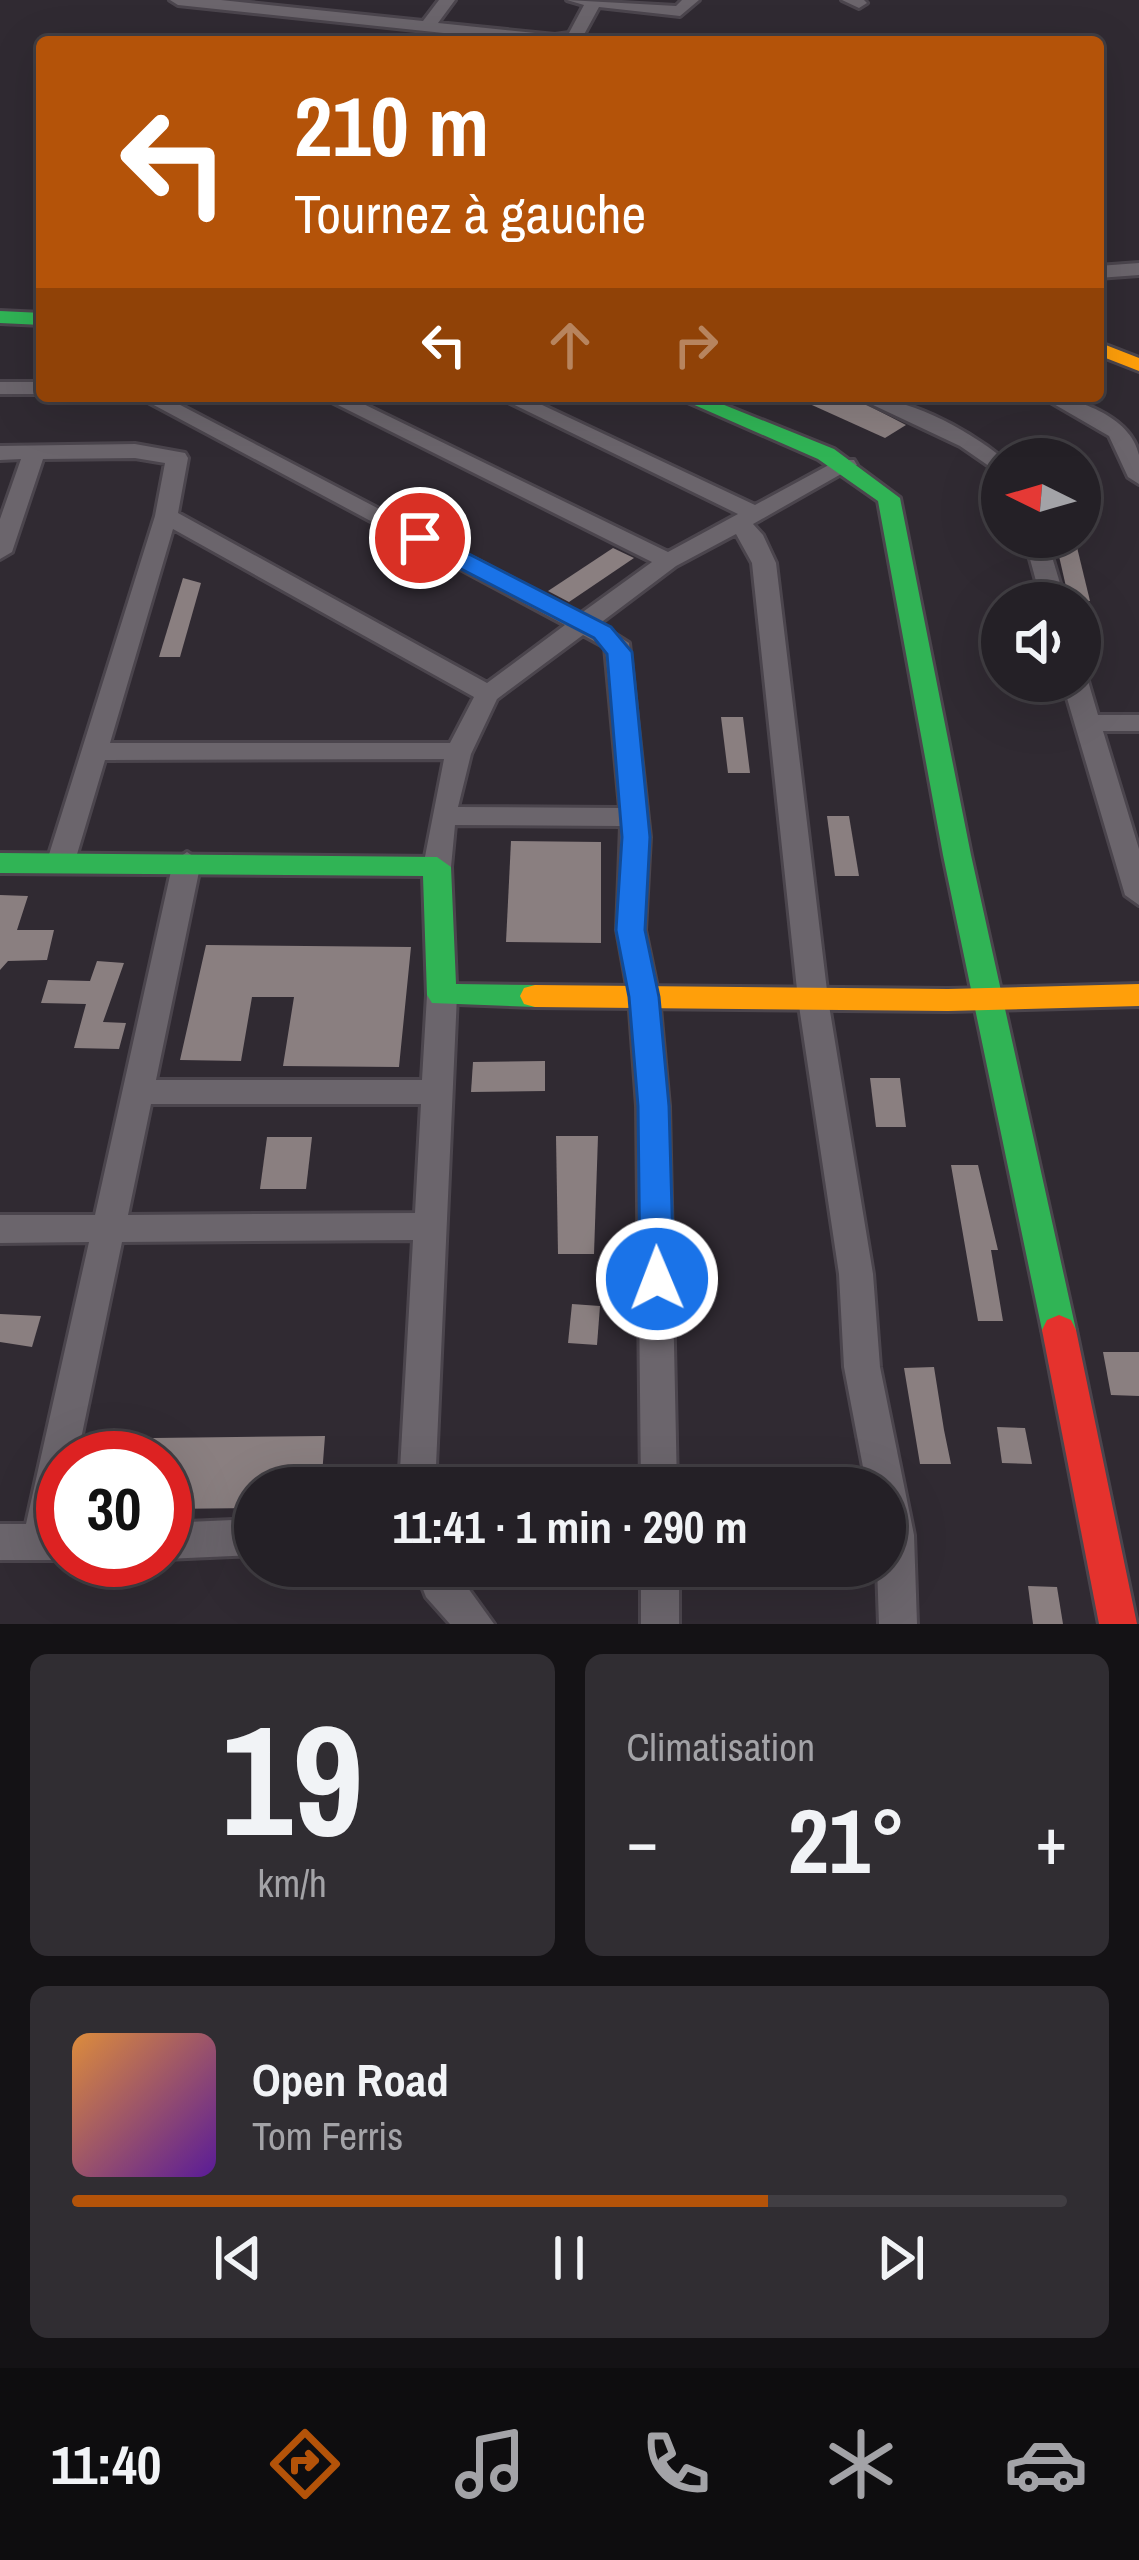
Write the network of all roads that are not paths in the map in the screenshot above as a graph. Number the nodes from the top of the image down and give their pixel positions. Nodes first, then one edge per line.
1 (178, 0) edge
2 (447, 0) edge
3 (692, 0) edge
4 (584, 3) edge
5 (428, 28) junction
6 (528, 36) edge
7 (574, 36) edge
8 (1139, 269) edge
9 (1104, 272) edge
10 (0, 317) edge
11 (36, 319) edge
12 (1104, 350) edge
13 (1139, 365) edge
14 (0, 388) edge
15 (36, 388) edge
16 (158, 402) edge
17 (342, 402) edge
18 (518, 402) edge
19 (698, 402) edge
20 (878, 402) edge
21 (1061, 402) edge
22 (981, 451) edge
23 (34, 452) junction
24 (0, 453) edge
25 (846, 465) junction
26 (1139, 477) edge
27 (166, 515) junction
28 (747, 519) junction
29 (0, 552) edge
30 (668, 561) junction
31 (579, 622) junction
32 (488, 694) junction
33 (1081, 702) edge
34 (1087, 723) junction
35 (1139, 723) edge
36 (459, 751) junction
37 (91, 752) junction
38 (444, 816) junction
39 (633, 817) junction
40 (62, 861) junction
41 (0, 862) edge
42 (187, 862) junction
43 (437, 867) junction
44 (1139, 895) edge
45 (442, 994) junction
46 (1139, 995) edge
47 (644, 997) junction
48 (813, 999) junction
49 (992, 1000) junction
50 (137, 1092) junction
51 (436, 1092) junction
52 (108, 1226) junction
53 (428, 1226) junction
54 (0, 1229) edge
55 (72, 1431) edge
56 (418, 1467) edge
57 (659, 1467) edge
58 (234, 1538) edge
59 (192, 1539) edge
60 (0, 1542) edge
61 (36, 1542) edge
62 (443, 1587) edge
63 (660, 1587) edge
64 (475, 1624) edge
65 (660, 1624) edge
66 (898, 1624) edge
67 (1118, 1624) edge

1 - 5 street
2 - 5 street
3 - 4 street
4 - 7 street
5 - 6 street
8 - 9 street
10 - 11 street
12 - 13 street
14 - 15 street
16 - 31 street
17 - 30 street
18 - 28 street
19 - 25 street
20 - 22 street
21 - 26 street
23 - 24 street
23 - 27 street
23 - 29 street
25 - 28 street
25 - 49 street
27 - 32 street
27 - 37 street
28 - 30 street
28 - 48 street
30 - 31 street
31 - 32 street
31 - 39 street
32 - 36 street
33 - 34 street
34 - 35 street
34 - 44 street
36 - 37 street
36 - 38 street
37 - 40 street
38 - 39 street
38 - 43 street
39 - 47 street
40 - 41 street
40 - 42 street
42 - 43 street
42 - 50 street
43 - 45 street
45 - 47 street
45 - 51 street
46 - 49 street
47 - 48 street
47 - 57 street
48 - 49 street
48 - 66 street
49 - 67 street
50 - 51 street
50 - 52 street
51 - 53 street
52 - 53 street
52 - 54 street
52 - 55 street
53 - 56 street
58 - 59 street
60 - 61 street
62 - 64 street
63 - 65 street

